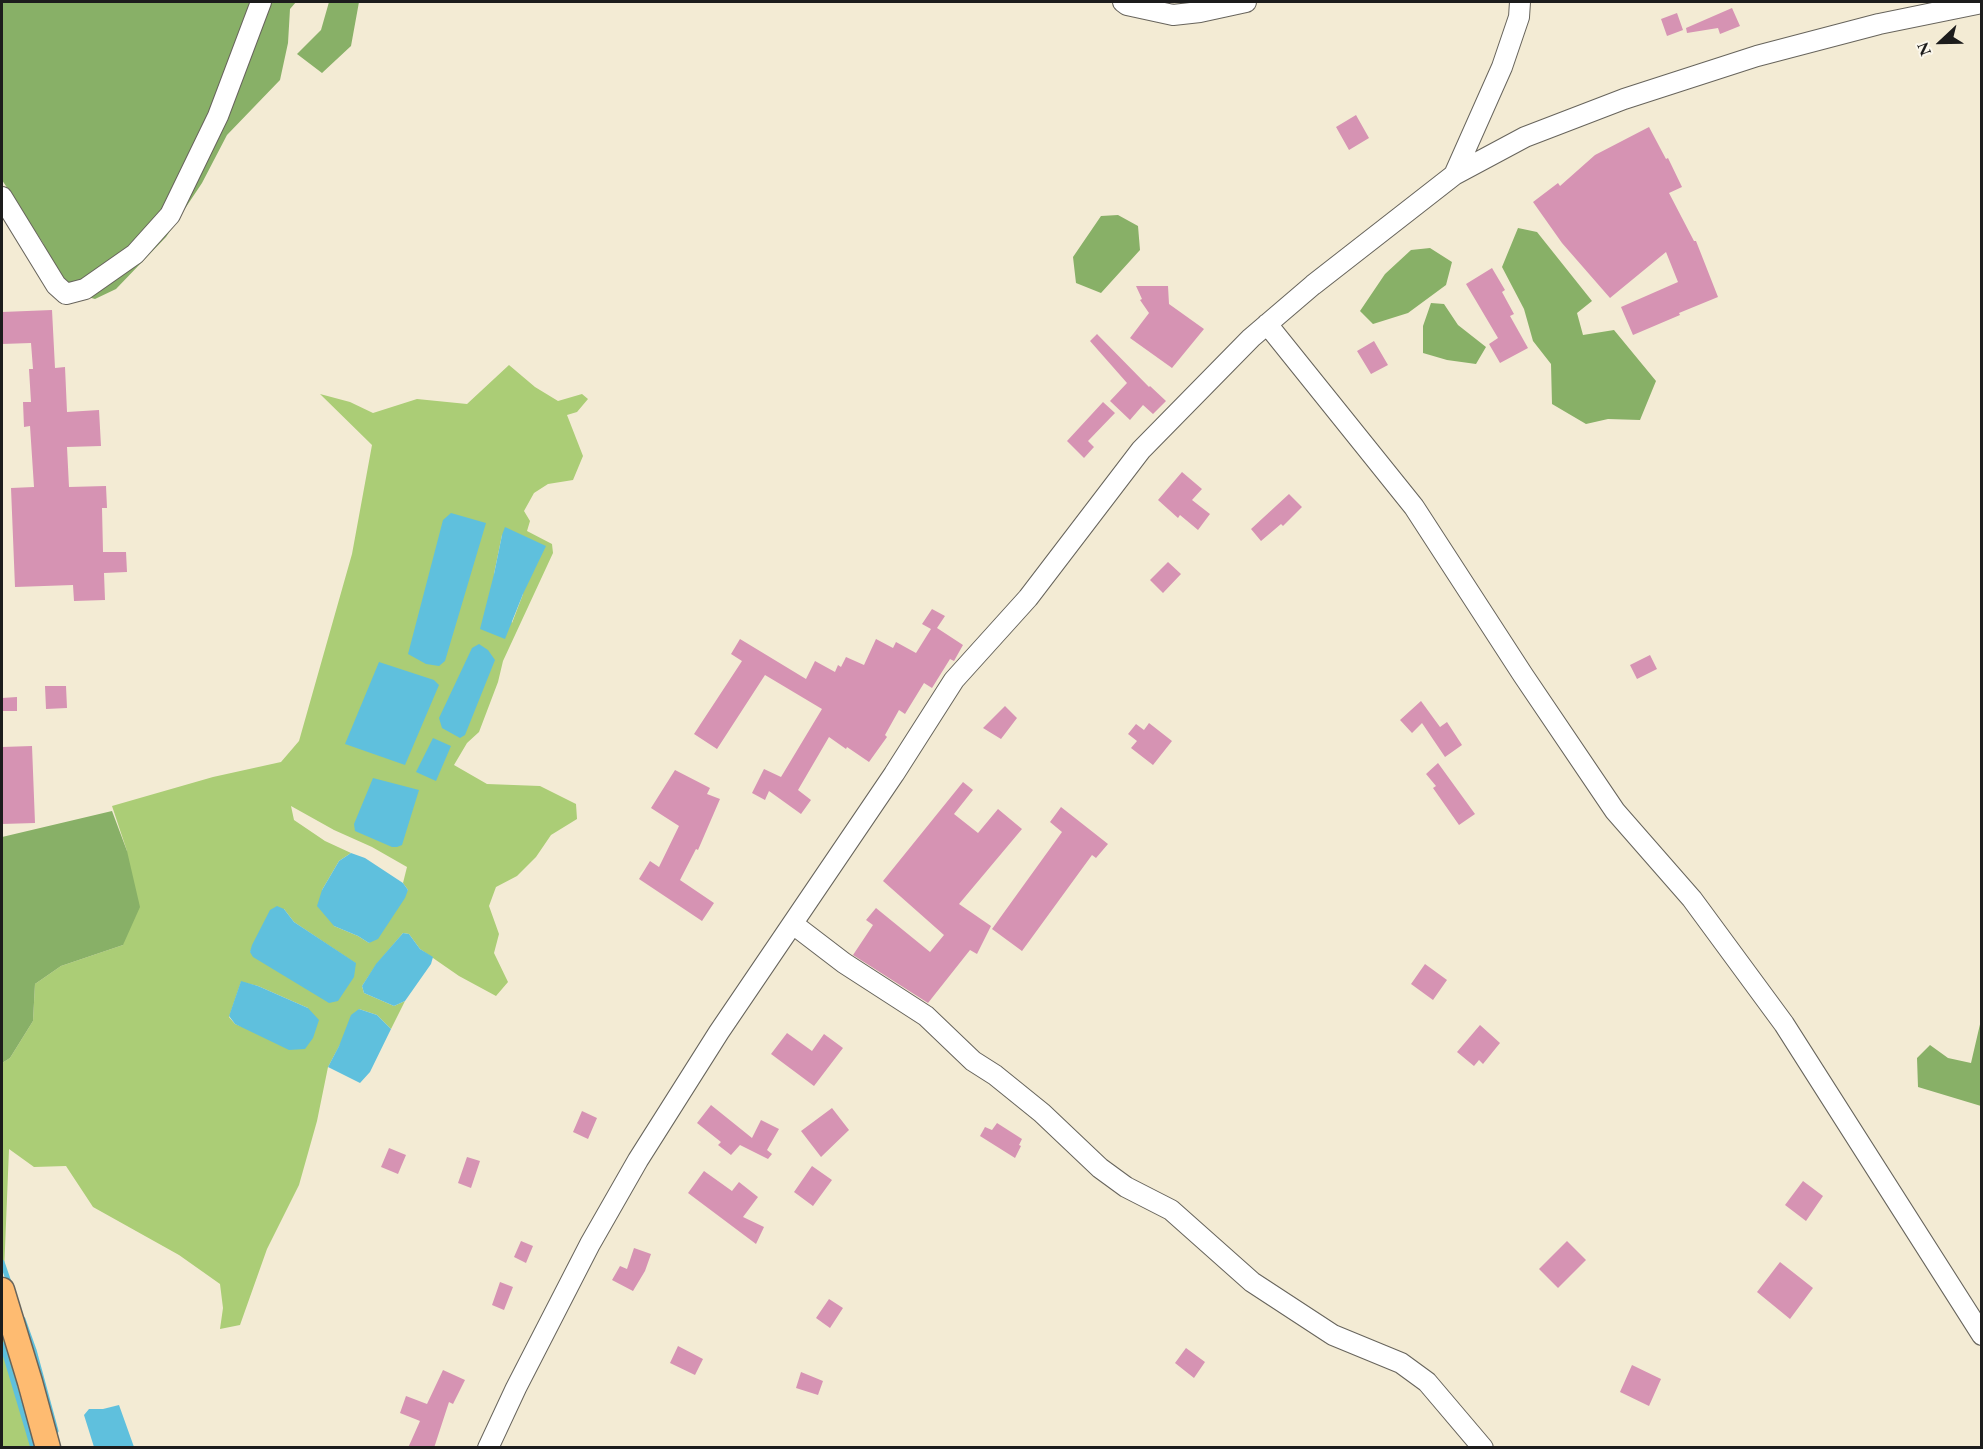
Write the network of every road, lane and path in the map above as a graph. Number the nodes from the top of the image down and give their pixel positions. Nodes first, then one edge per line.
1 (261, 2) edge
2 (1123, 2) edge
3 (1246, 2) edge
4 (1536, 2) edge
5 (1982, 3) edge
6 (1519, 9) edge
7 (1454, 175) junction
8 (2, 197) edge
9 (1268, 324) junction
10 (793, 924) junction
11 (2, 1290) edge
12 (1982, 1335) edge
13 (48, 1448) edge
14 (488, 1448) edge
15 (1483, 1448) edge

1 - 8 street
2 - 3 street
4 - 6 street
5 - 7 street
6 - 7 street
7 - 9 street
9 - 10 street
9 - 12 street
10 - 14 street
10 - 15 street
11 - 13 main road

